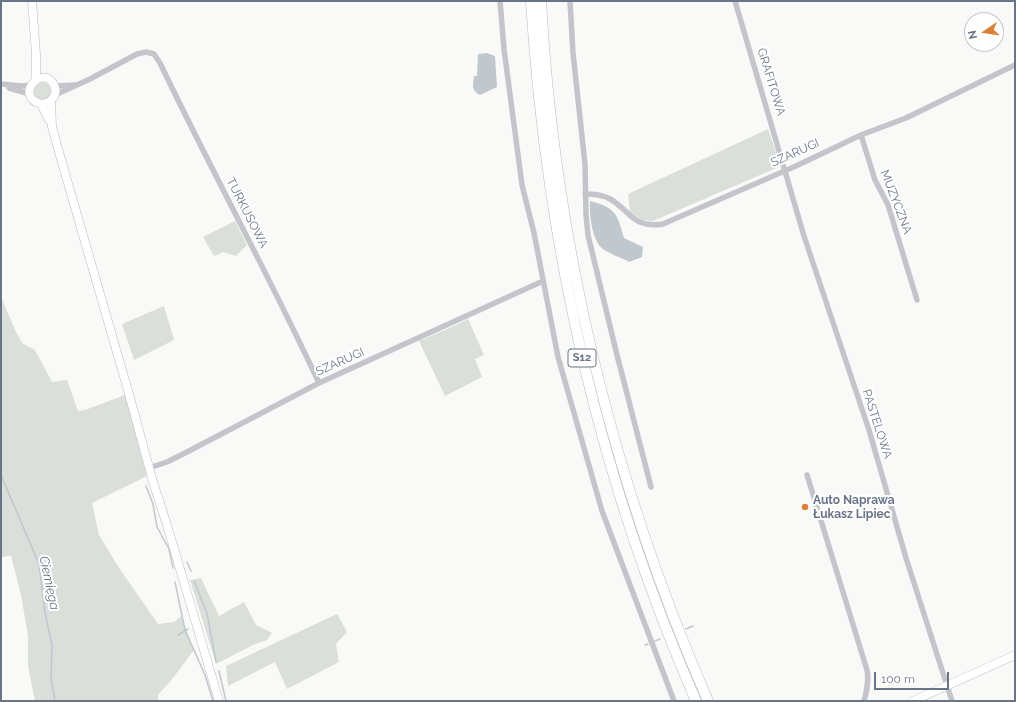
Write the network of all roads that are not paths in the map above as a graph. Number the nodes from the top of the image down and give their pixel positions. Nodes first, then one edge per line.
1 (32, 1) edge
2 (500, 1) edge
3 (531, 1) edge
4 (541, 1) edge
5 (570, 1) edge
6 (735, 1) edge
7 (36, 54) junction
8 (1015, 65) edge
9 (45, 78) junction
10 (34, 82) junction
11 (1, 84) edge
12 (79, 85) junction
13 (54, 86) junction
14 (30, 94) junction
15 (53, 98) junction
16 (40, 104) junction
17 (52, 127) junction
18 (861, 135) junction
19 (785, 170) junction
20 (586, 194) junction
21 (543, 281) junction
22 (917, 300) dead end
23 (319, 383) junction
24 (151, 467) junction
25 (807, 475) dead end
26 (652, 487) dead end
27 (1015, 655) edge
28 (947, 686) junction
29 (219, 701) edge
30 (674, 701) edge
31 (696, 701) edge
32 (708, 701) edge
33 (864, 701) edge
34 (913, 701) edge
35 (952, 701) edge

1 - 7 main road
2 - 21 street
3 - 31 highway, S12
4 - 32 highway, S12
5 - 20 street
6 - 19 street, GRAFITOWA
7 - 9 main road
7 - 10 main road
8 - 18 street, SZARUGI
9 - 10 main road
9 - 13 main road
10 - 11 street
10 - 14 main road
11 - 14 street
12 - 13 street
12 - 15 street
12 - 23 street, TURKUSOWA
13 - 15 main road
14 - 16 main road
15 - 16 main road
15 - 17 main road
16 - 17 main road
17 - 24 main road
18 - 19 street, SZARUGI
18 - 22 street, MUZYCZNA
19 - 20 street, SZARUGI
19 - 28 street, PASTELOWA
20 - 26 street
21 - 23 street, SZARUGI
21 - 30 street
23 - 24 street, SZARUGI
24 - 29 main road
25 - 33 street
27 - 28 main road
28 - 34 main road
28 - 35 street, PASTELOWA

